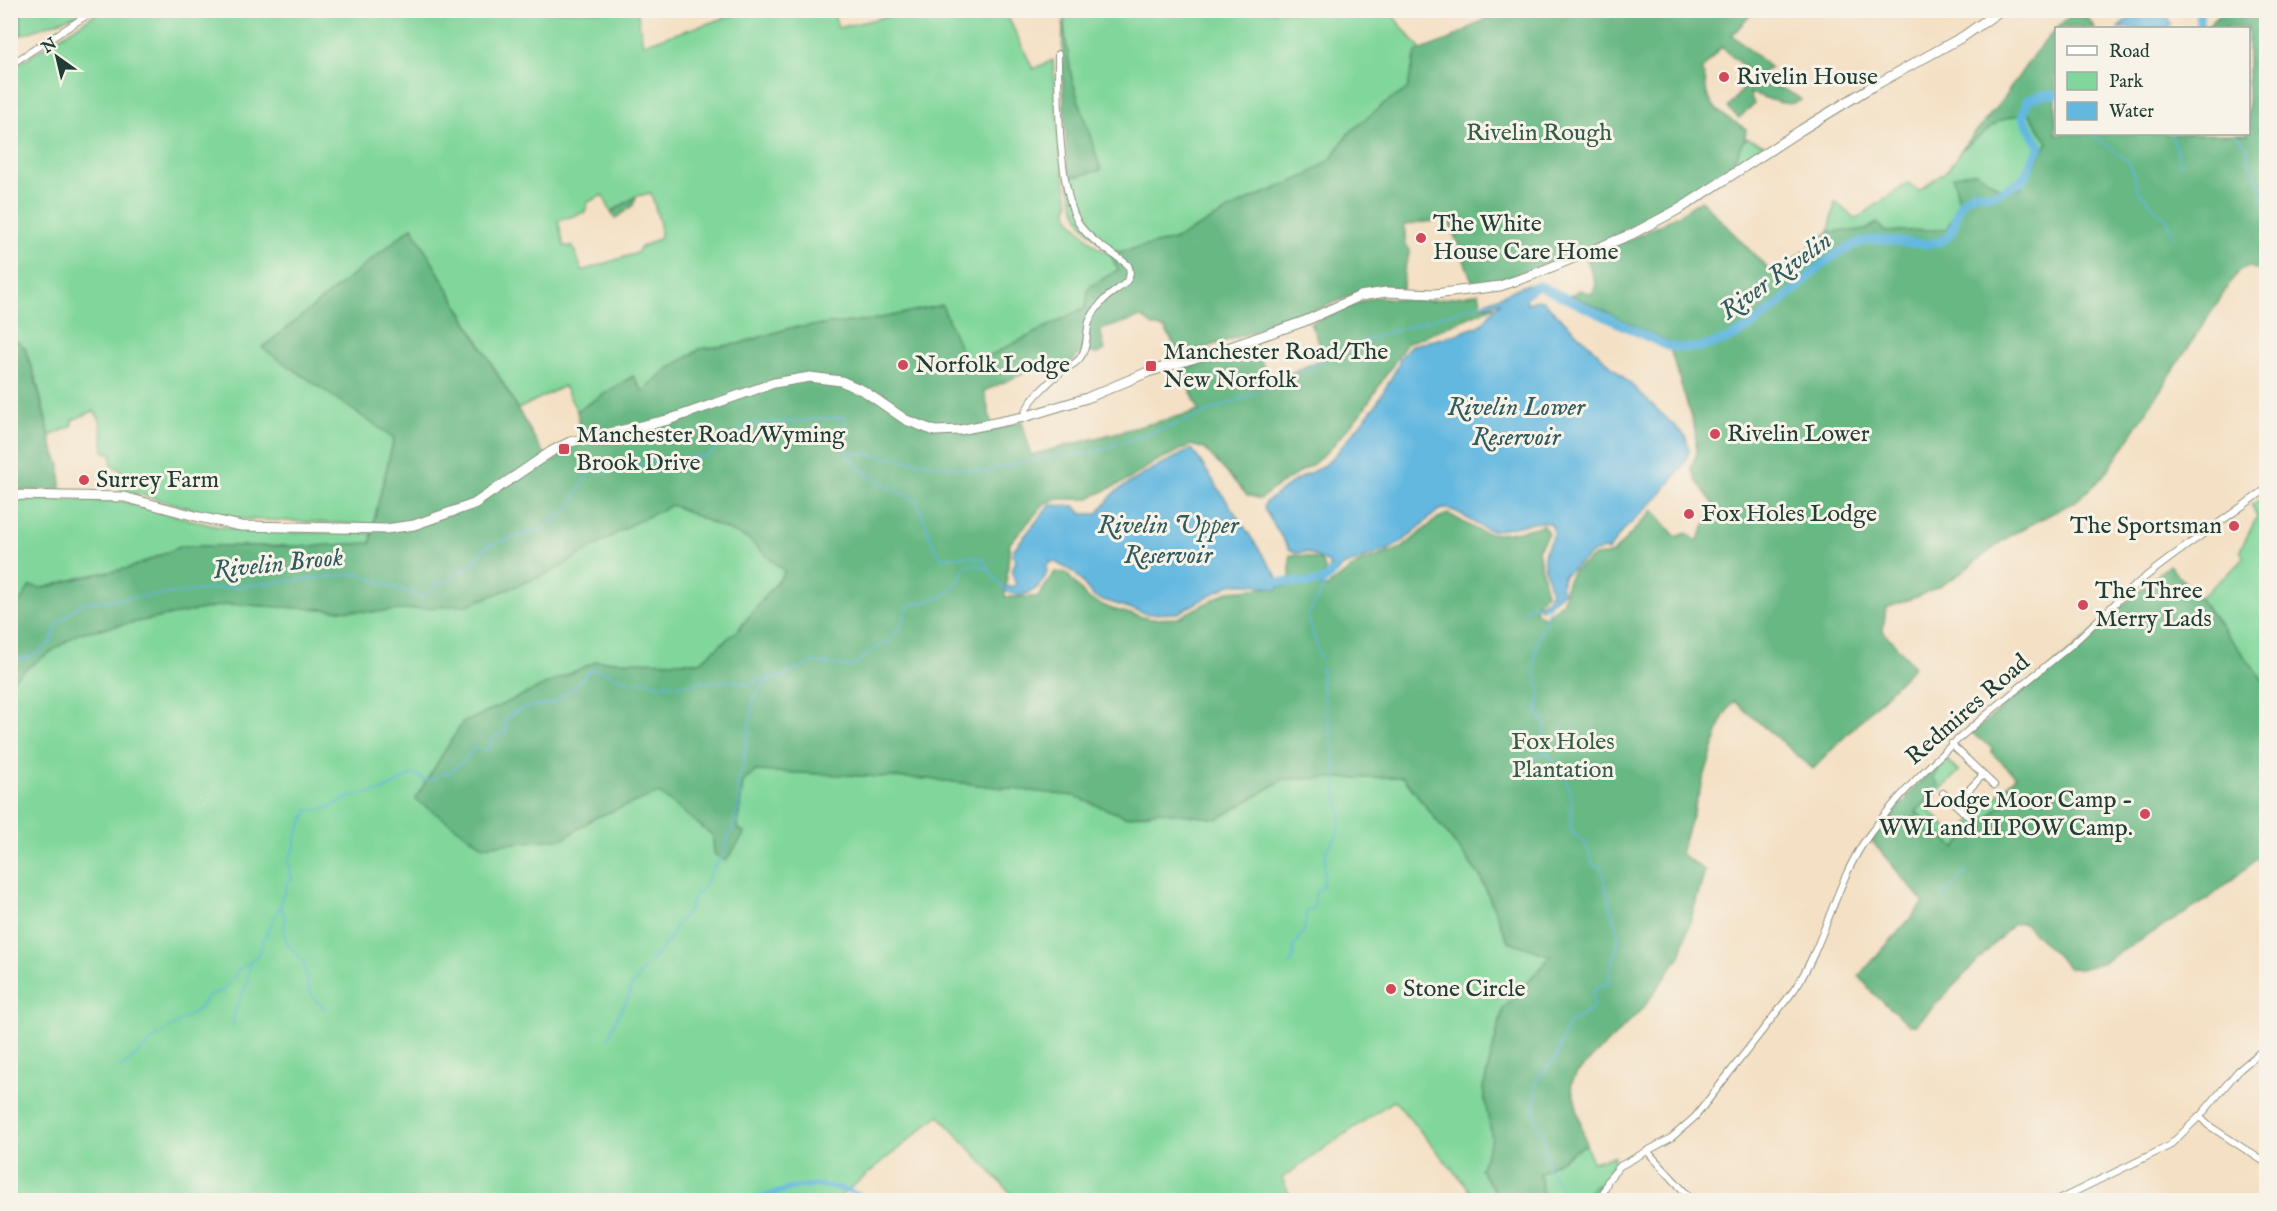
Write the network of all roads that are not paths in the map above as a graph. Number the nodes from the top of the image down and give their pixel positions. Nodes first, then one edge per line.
1 (95, 10) edge
2 (2001, 10) edge
3 (1058, 54) dead end
4 (10, 65) edge
5 (1024, 417) junction
6 (2266, 489) edge
7 (10, 495) edge
8 (1951, 744) junction
9 (1983, 775) junction
10 (1994, 785) dead end
11 (1943, 793) dead end
12 (1955, 804) junction
13 (1969, 818) dead end
14 (2266, 1047) edge
15 (2199, 1116) junction
16 (1647, 1151) junction
17 (2266, 1163) edge
18 (1601, 1200) edge
19 (1692, 1200) edge
20 (2058, 1200) edge

1 - 4 street
2 - 5 main road
3 - 5 street
5 - 7 main road
6 - 8 street, Redmires Road
8 - 9 street
8 - 16 street, Redmires Road
9 - 10 street
9 - 12 street
11 - 12 street
12 - 13 street
14 - 15 street
15 - 17 street
15 - 20 street
16 - 18 street, Redmires Road
16 - 19 street

